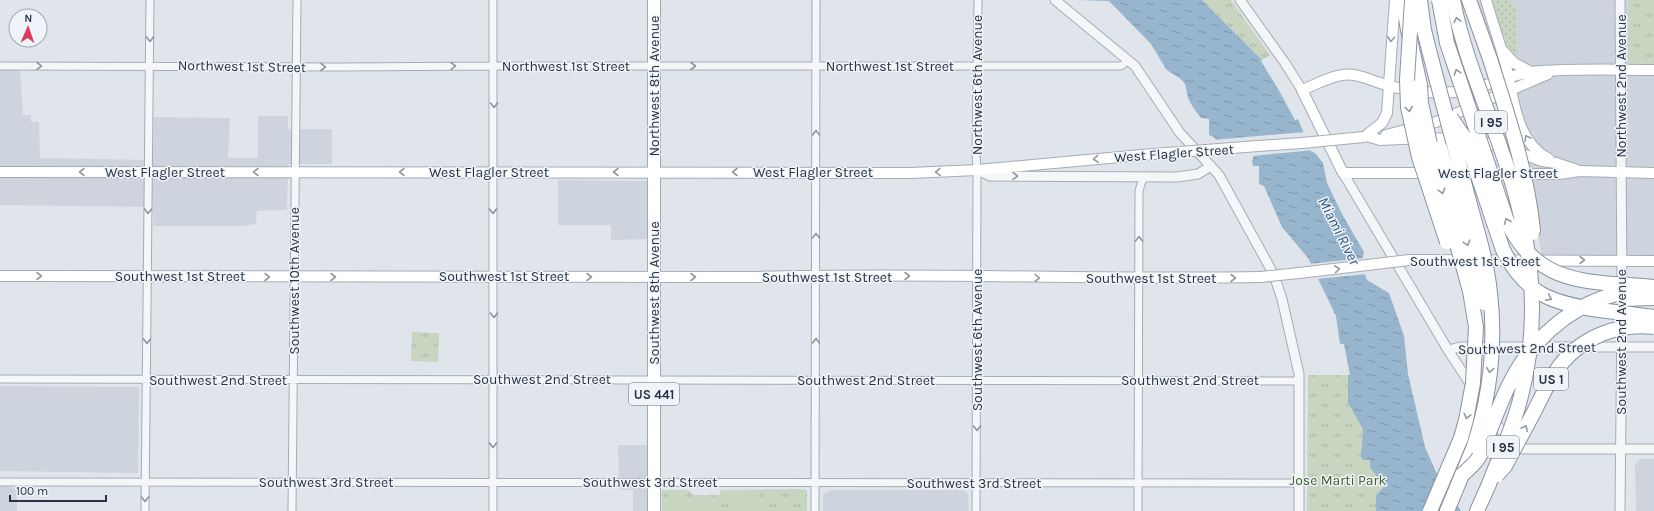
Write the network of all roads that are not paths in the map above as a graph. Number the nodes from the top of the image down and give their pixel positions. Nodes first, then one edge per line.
1 (150, 0) edge
2 (297, 0) edge
3 (493, 0) edge
4 (654, 0) edge
5 (816, 0) edge
6 (978, 0) edge
7 (1055, 0) edge
8 (1240, 0) edge
9 (1394, 0) edge
10 (1404, 0) edge
11 (1412, 0) edge
12 (1420, 0) edge
13 (1439, 0) edge
14 (1453, 0) edge
15 (1469, 0) edge
16 (1486, 0) edge
17 (1620, 0) edge
18 (1500, 48) junction
19 (1129, 60) junction
20 (150, 65) junction
21 (0, 66) edge
22 (296, 66) junction
23 (494, 66) junction
24 (816, 66) junction
25 (978, 66) junction
26 (654, 67) junction
27 (1390, 69) junction
28 (1621, 70) junction
29 (1654, 70) edge
30 (1553, 71) junction
31 (1531, 72) junction
32 (1508, 78) junction
33 (1371, 79) junction
34 (1389, 85) junction
35 (1420, 85) junction
36 (1302, 90) junction
37 (1510, 90) junction
38 (1445, 109) junction
39 (1367, 137) junction
40 (1556, 163) junction
41 (1211, 166) junction
42 (977, 170) junction
43 (1580, 171) junction
44 (0, 172) edge
45 (148, 172) junction
46 (295, 172) junction
47 (493, 172) junction
48 (655, 172) junction
49 (816, 172) junction
50 (1621, 172) junction
51 (1343, 173) junction
52 (1654, 173) edge
53 (1145, 177) junction
54 (1527, 244) junction
55 (1621, 260) junction
56 (1654, 261) edge
57 (816, 275) junction
58 (0, 276) edge
59 (147, 276) junction
60 (494, 276) junction
61 (294, 277) junction
62 (654, 277) junction
63 (977, 277) junction
64 (1138, 278) junction
65 (1654, 278) edge
66 (1591, 281) junction
67 (1654, 288) edge
68 (1654, 298) edge
69 (1585, 307) junction
70 (1492, 317) junction
71 (1654, 317) edge
72 (1654, 327) edge
73 (1474, 336) junction
74 (1622, 347) junction
75 (1654, 347) edge
76 (1448, 350) junction
77 (0, 379) edge
78 (146, 380) junction
79 (293, 380) junction
80 (494, 380) junction
81 (654, 380) junction
82 (816, 380) junction
83 (977, 380) junction
84 (1138, 380) junction
85 (1299, 381) junction
86 (1621, 449) junction
87 (1654, 449) edge
88 (1462, 475) junction
89 (0, 482) edge
90 (145, 482) junction
91 (292, 482) junction
92 (493, 482) junction
93 (654, 482) junction
94 (815, 482) junction
95 (976, 483) junction
96 (1138, 483) junction
97 (1299, 483) junction
98 (1489, 484) junction
99 (145, 511) edge
100 (292, 511) edge
101 (493, 511) edge
102 (654, 511) edge
103 (815, 511) edge
104 (976, 511) edge
105 (1138, 511) edge
106 (1299, 511) edge
107 (1430, 511) edge
108 (1447, 511) edge
109 (1477, 511) edge
110 (1620, 511) edge

1 -> 20 street
2 - 22 street, Southwest 10th Avenue
3 - 23 street
4 - 26 main road, Northwest 8th Avenue / US 441
5 - 24 street
6 - 25 street, Northwest 6th Avenue
7 - 19 street
8 - 36 street
9 -> 27 main road
10 - 35 highway
11 -> 73 highway, bridge
12 - 38 highway, I 95, bridge
66 -> 13 highway, bridge
54 -> 14 highway, I 95, bridge
15 - 54 highway, bridge
16 - 18 main road
17 - 28 street, Northwest 2nd Avenue
18 - 31 main road
18 - 32 main road
19 - 25 street, Northwest 1st Street
19 - 41 street
21 -> 20 street, Northwest 1st Street
20 - 22 street, Northwest 1st Street
20 - 45 street
22 -> 23 street, Northwest 1st Street
22 - 46 street, Southwest 10th Avenue
23 - 26 street, Northwest 1st Street
23 -> 47 street
24 - 25 street, Northwest 1st Street
26 -> 24 street, Northwest 1st Street
49 -> 24 street
25 - 42 street, Northwest 6th Avenue
26 - 48 main road, Northwest 8th Avenue / US 441
27 - 33 main road
27 - 34 main road
28 - 29 main road
28 - 30 main road
28 - 50 street, Northwest 2nd Avenue
30 - 31 main road
30 - 37 main road, West Flagler Street
31 - 32 main road
32 - 34 main road
32 - 37 main road
33 - 34 main road
33 - 36 main road
34 - 39 main road
35 -> 70 highway, bridge
35 -> 73 highway, bridge
36 - 51 main road
37 - 39 main road, West Flagler Street
40 -> 37 main road
38 - 70 highway, I 95, bridge
38 -> 71 highway, bridge
39 - 40 main road, West Flagler Street
39 -> 42 main road, West Flagler Street, bridge
40 - 43 main road, West Flagler Street
41 - 53 street, West Flagler Street
41 - 85 street
42 -> 49 main road, West Flagler Street
42 -> 53 street, West Flagler Street
42 - 63 street, Southwest 6th Avenue
43 - 50 main road, West Flagler Street
43 - 51 main road, West Flagler Street
45 -> 44 main road, West Flagler Street
46 -> 45 main road, West Flagler Street
45 -> 59 street
47 -> 46 main road, West Flagler Street
46 - 61 street, Southwest 10th Avenue
48 -> 47 main road, West Flagler Street
47 -> 60 street
49 -> 48 main road, West Flagler Street
48 - 62 main road, Southwest 8th Avenue / US 441
57 -> 49 street
50 - 52 main road, West Flagler Street
50 - 55 street, Southwest 2nd Avenue
51 - 76 street
64 -> 53 street
54 - 98 highway, I 95, bridge
55 - 56 main road, Southwest 1st Street
64 -> 55 main road, Southwest 1st Street, bridge
55 - 74 street, Southwest 2nd Avenue
62 -> 57 main road, Southwest 1st Street
57 -> 63 main road, Southwest 1st Street
82 -> 57 street
58 -> 59 main road, Southwest 1st Street
59 -> 61 main road, Southwest 1st Street
59 -> 78 street
61 -> 60 main road, Southwest 1st Street
60 -> 62 main road, Southwest 1st Street
60 -> 80 street
61 - 79 street, Southwest 10th Avenue
62 - 81 main road, Southwest 8th Avenue / US 441
63 -> 64 main road, Southwest 1st Street
63 - 83 street, Southwest 6th Avenue
64 - 84 street
65 - 66 highway
66 - 67 highway, bridge
67 - 69 highway, bridge
68 - 69 highway, US 1, bridge
69 - 88 highway, US 1, bridge
70 -> 88 highway, I 95, bridge
98 -> 72 highway, US 1, bridge
73 -> 107 highway, bridge
74 - 75 street, Southwest 2nd Street
74 - 76 street, Southwest 2nd Street
74 - 86 street, Southwest 2nd Avenue
76 - 86 street
77 - 78 street, Southwest 2nd Street
78 - 79 street, Southwest 2nd Street
78 - 90 street
79 - 80 street, Southwest 2nd Street
79 - 91 street, Southwest 10th Avenue
80 - 81 street, Southwest 2nd Street
80 -> 92 street
81 - 82 street, Southwest 2nd Street
81 - 93 main road, Southwest 8th Avenue / US 441
82 - 83 street, Southwest 2nd Street
82 - 94 street
83 - 84 street, Southwest 2nd Street
83 -> 95 street, Southwest 6th Avenue
84 - 85 street, Southwest 2nd Street
84 - 96 street
85 - 97 street
86 - 87 street
86 - 110 street, Southwest 2nd Avenue
88 - 108 highway, I 95
89 - 90 street, Southwest 3rd Street
90 - 91 street, Southwest 3rd Street
90 -> 99 street
91 - 92 street, Southwest 3rd Street
91 - 100 street, Southwest 10th Avenue
92 - 93 street, Southwest 3rd Street
92 - 101 street
93 - 94 street, Southwest 3rd Street
93 - 102 main road, Southwest 8th Avenue / US 441
94 - 95 street, Southwest 3rd Street
94 - 103 street
95 - 96 street, Southwest 3rd Street
95 - 104 street, Southwest 6th Avenue
96 - 97 street, Southwest 3rd Street
96 - 105 street
97 - 106 street
98 - 109 highway, I 95

